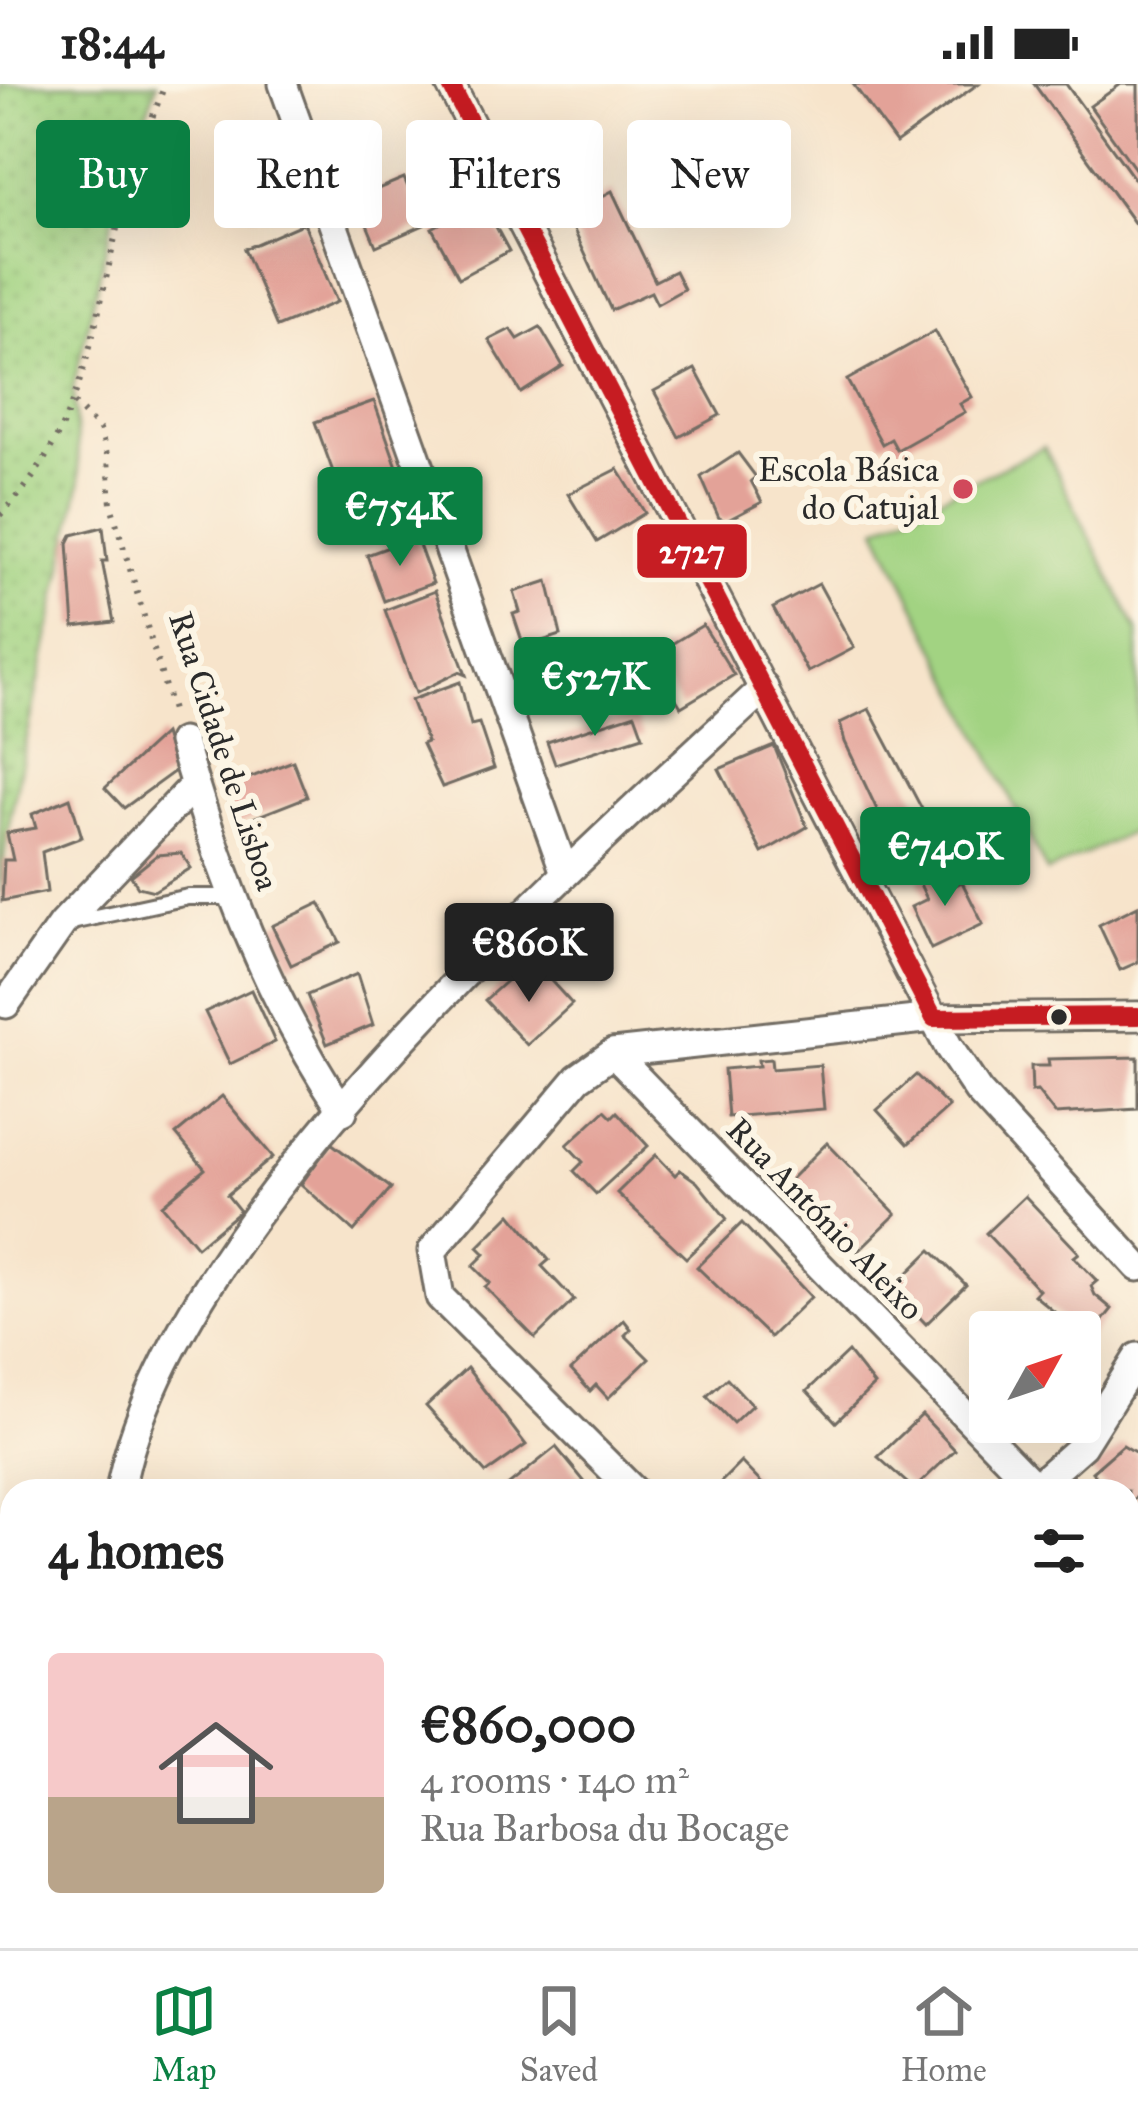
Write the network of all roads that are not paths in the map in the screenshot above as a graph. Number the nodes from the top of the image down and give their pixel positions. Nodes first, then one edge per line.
1 (284, 84) edge
2 (450, 84) edge
3 (764, 688) junction
4 (182, 742) road end
5 (194, 785) junction
6 (565, 873) junction
7 (232, 897) junction
8 (62, 924) junction
9 (6, 1004) dead end
10 (1138, 1016) edge
11 (934, 1018) junction
12 (614, 1053) junction
13 (343, 1112) junction
14 (1138, 1267) edge
15 (1138, 1357) edge
16 (122, 1479) edge
17 (622, 1479) edge
18 (1023, 1479) edge
19 (1044, 1479) edge

1 - 6 street
2 - 3 street
3 - 6 street
3 - 11 street
4 - 5 street, Rua Cidade de Lisboa
5 - 7 street, Rua Cidade de Lisboa
5 - 8 street
6 - 13 street
7 - 8 lane
7 - 13 street, Rua Cidade de Lisboa
8 - 9 street
10 - 11 street
11 - 12 street
11 - 14 street
12 - 17 street
12 - 18 street, Rua António Aleixo
13 - 16 street
15 - 19 street

